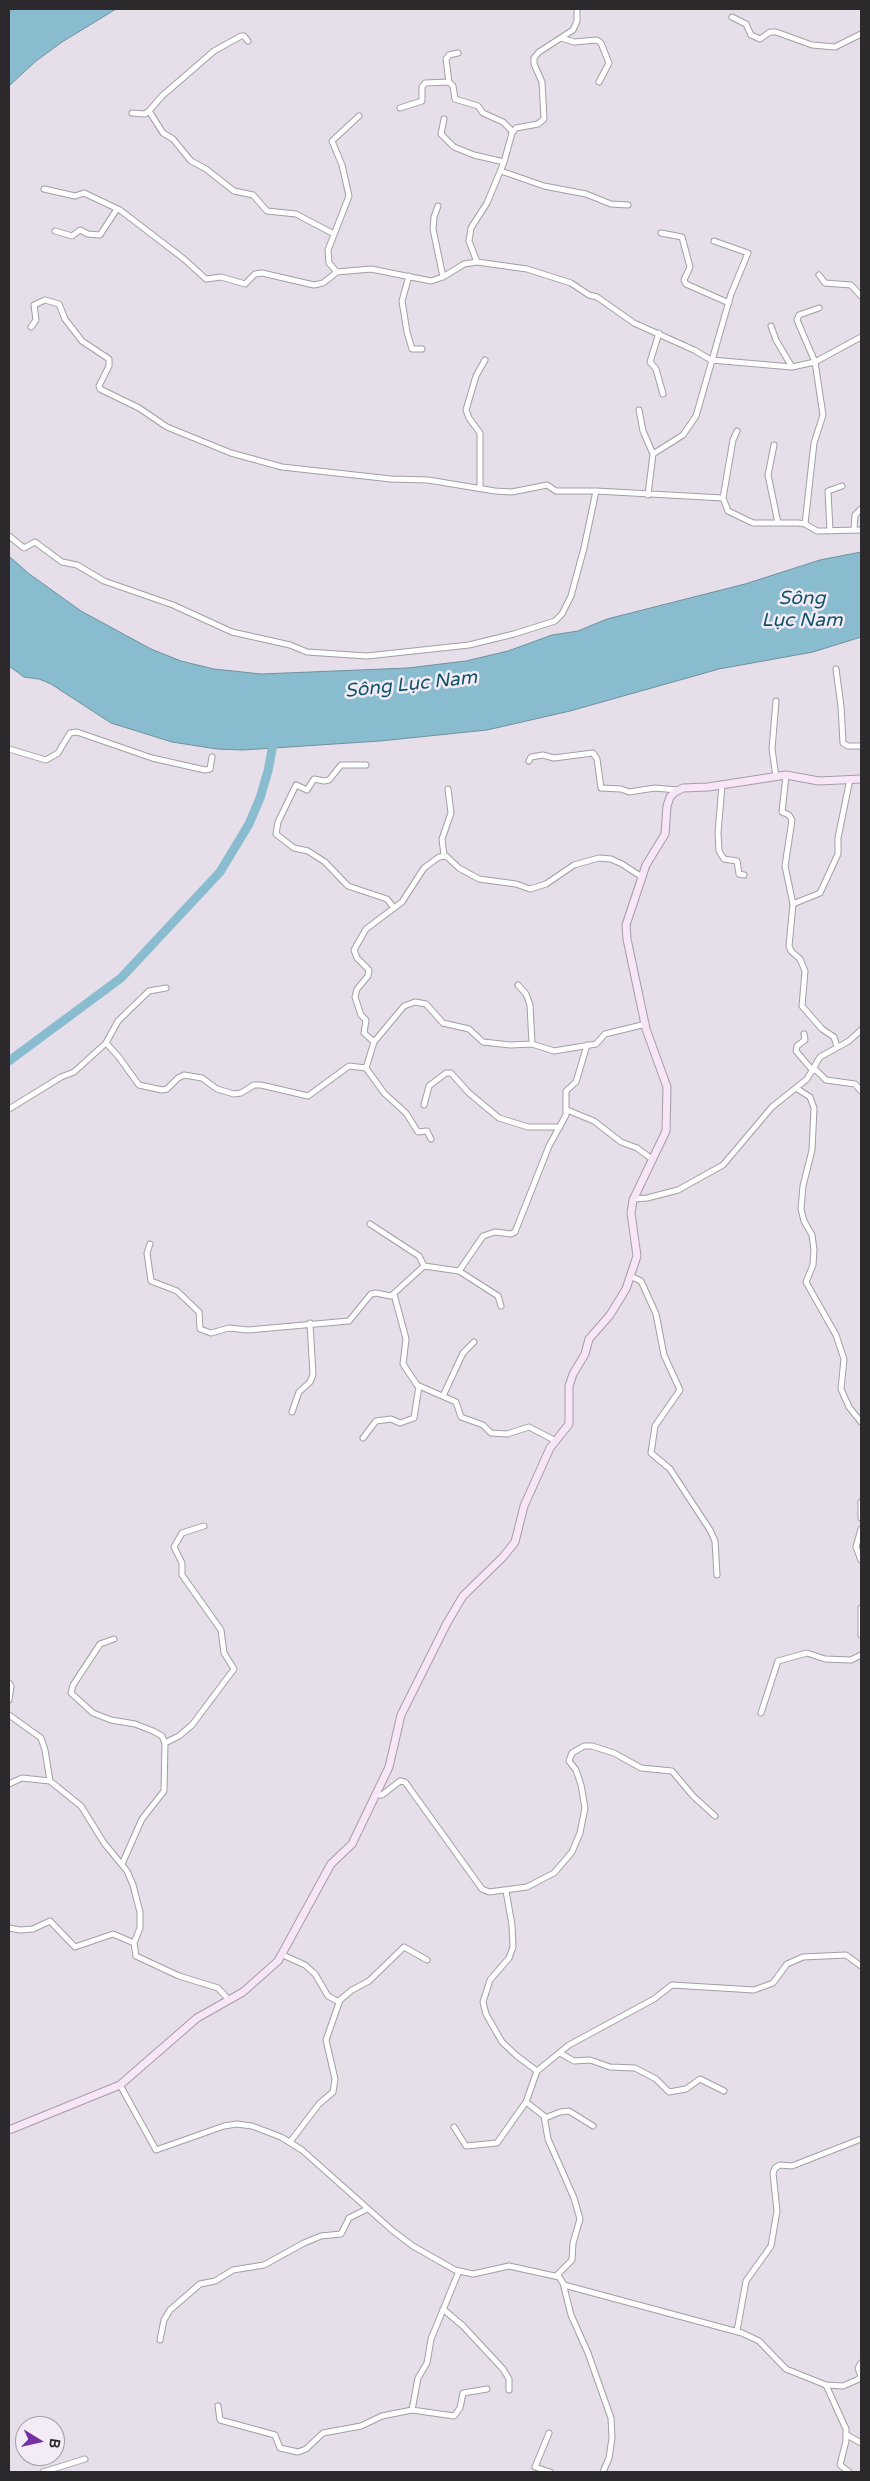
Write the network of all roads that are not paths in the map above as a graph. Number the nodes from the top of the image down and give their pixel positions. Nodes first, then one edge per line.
1 (577, 9) edge
2 (732, 16) dead end
3 (861, 34) edge
4 (561, 38) junction
5 (248, 41) dead end
6 (458, 53) dead end
7 (449, 82) junction
8 (599, 82) dead end
9 (400, 108) dead end
10 (149, 111) junction
11 (132, 113) dead end
12 (359, 116) dead end
13 (444, 119) dead end
14 (513, 132) junction
15 (504, 162) junction
16 (501, 171) junction
17 (44, 189) dead end
18 (628, 205) dead end
19 (438, 206) dead end
20 (117, 209) junction
21 (55, 231) dead end
22 (661, 233) dead end
23 (334, 234) junction
24 (714, 240) dead end
25 (477, 262) junction
26 (337, 272) junction
27 (820, 275) dead end
28 (408, 276) junction
29 (443, 277) junction
30 (860, 292) edge
31 (729, 303) junction
32 (819, 308) dead end
33 (771, 326) dead end
34 (31, 327) dead end
35 (658, 333) junction
36 (861, 337) edge
37 (422, 349) dead end
38 (485, 360) dead end
39 (712, 360) junction
40 (815, 362) junction
41 (792, 367) junction
42 (663, 394) dead end
43 (638, 410) dead end
44 (737, 430) dead end
45 (774, 445) dead end
46 (653, 454) junction
47 (842, 486) dead end
48 (480, 488) junction
49 (596, 490) junction
50 (648, 495) junction
51 (723, 498) junction
52 (861, 509) edge
53 (778, 523) junction
54 (805, 524) junction
55 (854, 529) junction
56 (861, 530) edge
57 (830, 531) junction
58 (9, 536) edge
59 (836, 669) dead end
60 (776, 701) dead end
61 (861, 746) edge
62 (9, 749) edge
63 (212, 757) dead end
64 (529, 761) dead end
65 (366, 765) dead end
66 (786, 775) junction
67 (776, 777) junction
68 (850, 779) junction
69 (861, 779) edge
70 (722, 785) junction
71 (448, 789) dead end
72 (677, 790) junction
73 (444, 856) junction
74 (744, 875) dead end
75 (642, 877) junction
76 (793, 904) junction
77 (394, 908) junction
78 (518, 985) dead end
79 (166, 988) dead end
80 (646, 1024) junction
81 (861, 1030) edge
82 (804, 1034) dead end
83 (374, 1042) junction
84 (106, 1044) junction
85 (532, 1044) junction
86 (587, 1046) junction
87 (837, 1047) junction
88 (366, 1068) junction
89 (813, 1070) junction
90 (796, 1088) junction
91 (861, 1091) edge
92 (424, 1105) dead end
93 (9, 1109) edge
94 (567, 1110) junction
95 (560, 1127) junction
96 (431, 1139) dead end
97 (652, 1159) junction
98 (634, 1198) junction
99 (370, 1224) dead end
100 (150, 1244) dead end
101 (424, 1266) junction
102 (459, 1271) junction
103 (630, 1276) junction
104 (394, 1294) junction
105 (501, 1306) dead end
106 (310, 1324) junction
107 (474, 1342) dead end
108 (419, 1386) junction
109 (443, 1396) junction
110 (292, 1412) dead end
111 (861, 1422) edge
112 (363, 1438) dead end
113 (556, 1441) junction
114 (861, 1502) edge
115 (861, 1518) edge
116 (204, 1526) dead end
117 (861, 1529) edge
118 (861, 1560) edge
119 (717, 1574) dead end
120 (861, 1608) edge
121 (861, 1635) edge
122 (114, 1639) dead end
123 (861, 1655) edge
124 (9, 1683) edge
125 (9, 1700) edge
126 (761, 1713) dead end
127 (9, 1715) edge
128 (165, 1742) junction
129 (50, 1781) junction
130 (9, 1784) edge
131 (375, 1795) junction
132 (716, 1816) dead end
133 (122, 1864) junction
134 (506, 1891) junction
135 (9, 1928) edge
136 (134, 1943) junction
137 (283, 1955) junction
138 (427, 1960) dead end
139 (861, 1966) edge
140 (229, 2000) junction
141 (339, 2002) junction
142 (560, 2053) junction
143 (537, 2071) junction
144 (120, 2085) junction
145 (724, 2091) dead end
146 (526, 2102) junction
147 (544, 2118) junction
148 (593, 2126) dead end
149 (454, 2127) dead end
150 (9, 2130) edge
151 (861, 2139) edge
152 (290, 2142) junction
153 (366, 2209) junction
154 (458, 2271) junction
155 (557, 2275) junction
156 (564, 2285) junction
157 (443, 2309) junction
158 (737, 2331) junction
159 (160, 2340) dead end
160 (861, 2363) edge
161 (826, 2385) junction
162 (487, 2389) dead end
163 (509, 2390) dead end
164 (218, 2406) dead end
165 (412, 2410) junction
166 (548, 2433) dead end
167 (847, 2435) junction
168 (861, 2443) edge
169 (85, 2459) dead end
170 (43, 2472) edge
171 (550, 2472) edge
172 (603, 2472) edge
173 (849, 2472) edge

1 - 4 street
2 - 3 street
4 - 8 street
4 - 14 street
5 - 10 street
6 - 7 street
7 - 9 street
7 - 14 street
10 - 11 street
10 - 23 street
12 - 23 street
13 - 15 street
14 - 15 street
15 - 16 street
16 - 18 street
16 - 25 street
17 - 20 street
19 - 29 street
20 - 21 street
20 - 26 street
22 - 31 street
23 - 26 street
24 - 31 street
25 - 29 street
25 - 35 street
26 - 28 street
27 - 30 street
28 - 29 street
28 - 37 street
31 - 39 street
32 - 40 street
33 - 41 street
34 - 48 street
35 - 39 street
35 - 42 street
36 - 40 street
38 - 48 street
39 - 41 street
39 - 46 street
40 - 41 street
40 - 54 street
43 - 46 street
44 - 51 street
45 - 53 street
46 - 50 street
47 - 57 street
48 - 49 street
49 - 50 street
49 - 58 street
50 - 51 street
51 - 53 street
52 - 55 street
53 - 54 street
54 - 57 street
55 - 56 street
55 - 57 street
59 - 61 street
60 - 67 street
62 - 63 street
64 - 72 street
65 - 77 street
66 - 67 street
66 - 68 street
66 - 76 street
67 - 70 street
68 - 69 street
68 - 76 street
70 - 72 street
70 - 74 street
71 - 73 street
72 - 75 street
73 - 75 street
73 - 77 street
75 - 80 street
76 - 87 street
77 - 83 street
78 - 85 street
79 - 84 street
80 - 86 street
80 - 97 street
81 - 87 street
82 - 89 street
83 - 85 street
83 - 88 street
84 - 88 street
84 - 93 street
85 - 86 street
86 - 94 street
87 - 89 street
88 - 96 street
89 - 90 street
89 - 91 street
90 - 98 street
90 - 111 street
92 - 95 street
94 - 95 street
94 - 97 street
95 - 102 street
97 - 98 street
98 - 103 street
99 - 101 street
100 - 106 street
101 - 102 street
101 - 104 street
102 - 105 street
103 - 113 street
103 - 119 street
104 - 106 street
104 - 108 street
106 - 110 street
107 - 109 street
108 - 109 street
108 - 112 street
109 - 113 street
113 - 131 street
114 - 115 street
116 - 128 street
117 - 118 street
120 - 121 street
122 - 128 street
123 - 126 street
124 - 125 street
127 - 129 street
128 - 133 street
129 - 130 street
129 - 133 street
131 - 134 street
131 - 137 street
132 - 134 street
133 - 136 street
134 - 143 street
135 - 136 street
136 - 140 street
137 - 140 street
137 - 141 street
138 - 141 street
139 - 142 street
140 - 144 street
141 - 152 street
142 - 143 street
142 - 145 street
143 - 146 street
144 - 150 street
144 - 152 street
146 - 147 street
146 - 149 street
147 - 148 street
147 - 155 street
151 - 158 street
152 - 153 street
153 - 154 street
153 - 159 street
154 - 155 street
154 - 157 street
155 - 156 street
156 - 158 street
156 - 172 street
157 - 163 street
157 - 165 street
158 - 161 street
160 - 161 street
161 - 167 street
162 - 165 street
164 - 165 street
166 - 171 street
167 - 168 street
167 - 173 street
169 - 170 street

